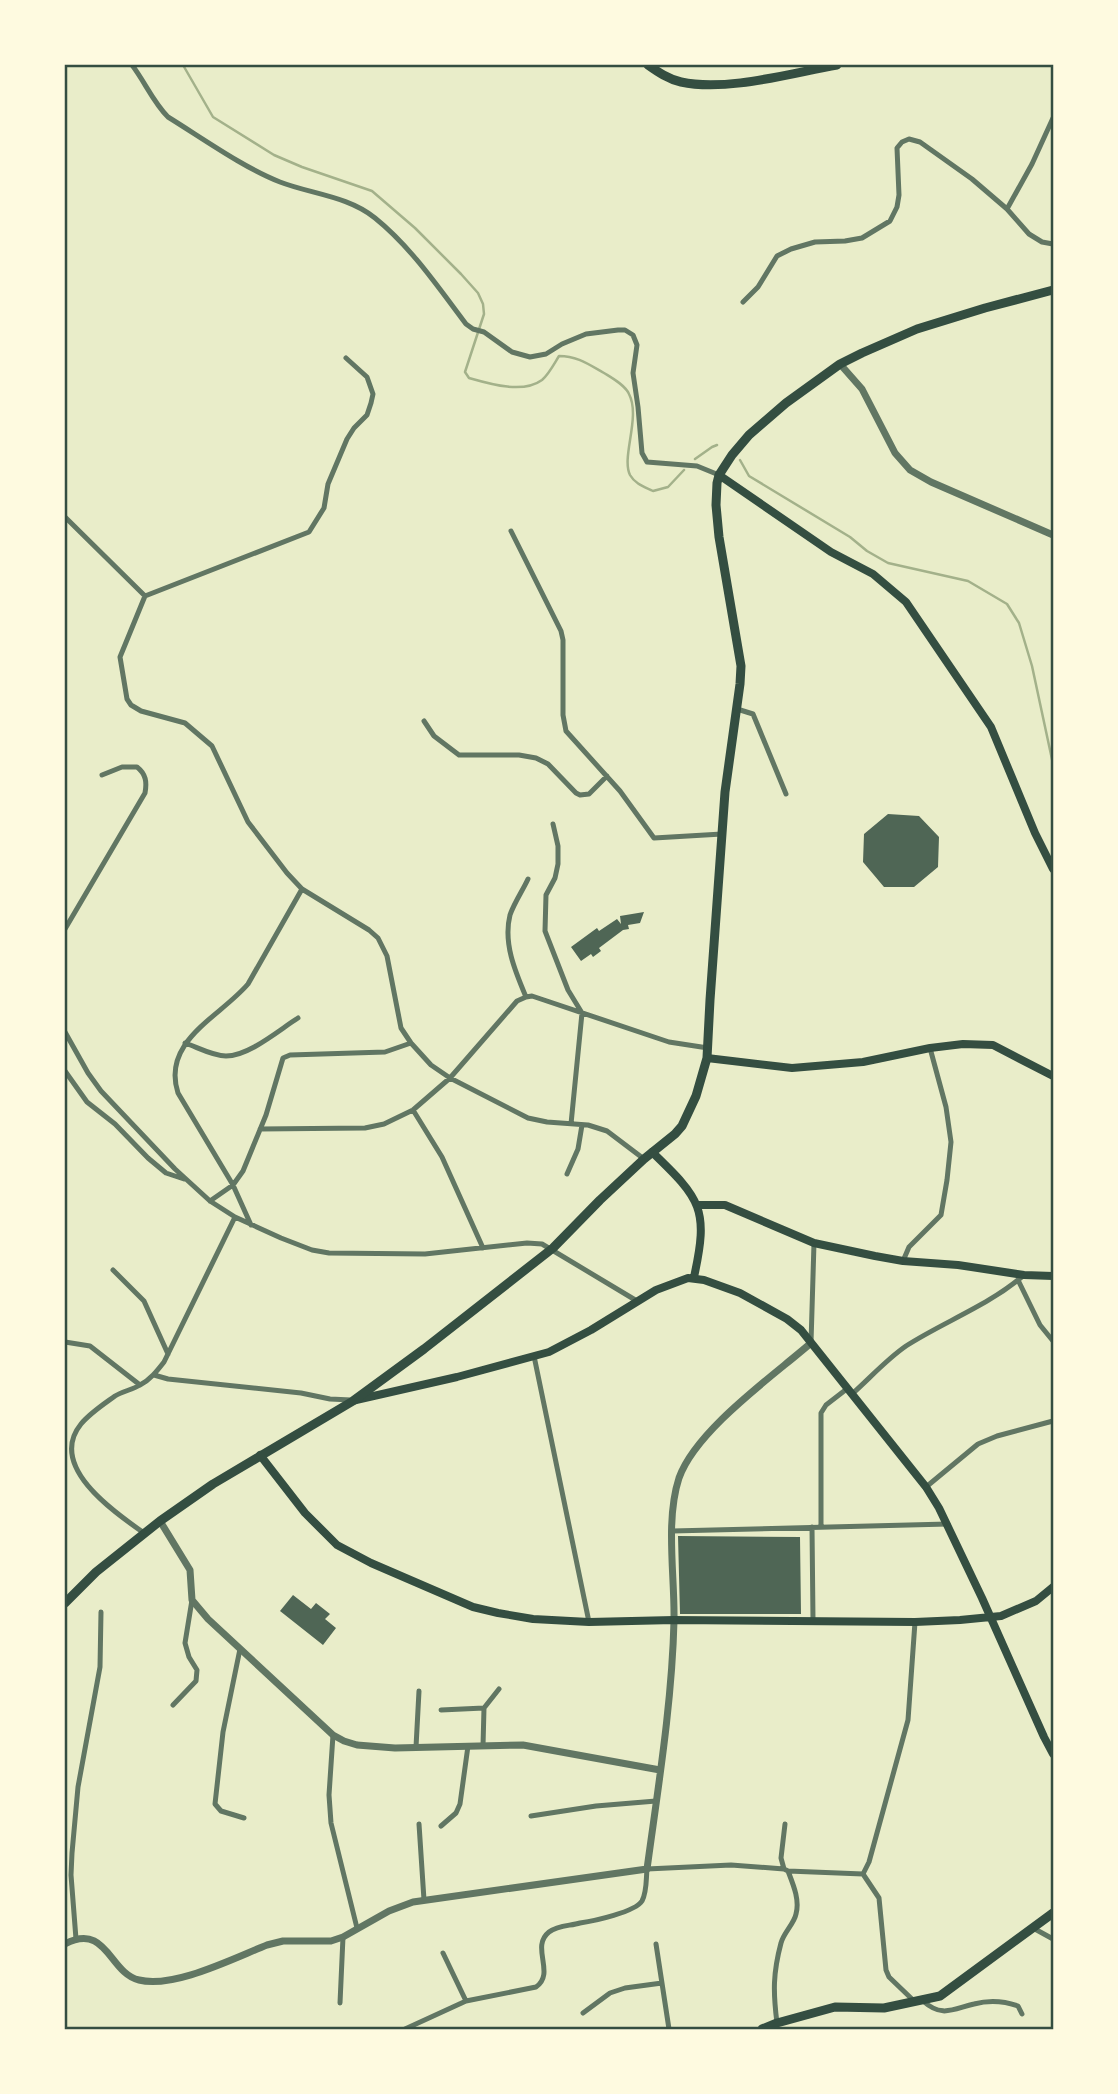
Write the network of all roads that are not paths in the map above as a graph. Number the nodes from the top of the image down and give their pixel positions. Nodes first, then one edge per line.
1 (132, 65) edge
2 (648, 65) edge
3 (837, 65) edge
4 (1053, 118) edge
5 (1007, 209) junction
6 (1053, 244) edge
7 (1053, 290) edge
8 (743, 302) dead end
9 (346, 358) dead end
10 (840, 364) junction
11 (719, 475) junction
12 (65, 517) edge
13 (511, 531) dead end
14 (1053, 535) edge
15 (145, 596) junction
16 (737, 709) junction
17 (424, 721) dead end
18 (102, 775) dead end
19 (607, 776) junction
20 (786, 794) dead end
21 (553, 824) dead end
22 (722, 834) junction
23 (1053, 869) edge
24 (528, 879) dead end
25 (302, 889) junction
26 (65, 929) edge
27 (526, 997) junction
28 (582, 1013) junction
29 (298, 1018) dead end
30 (65, 1032) edge
31 (185, 1043) junction
32 (411, 1043) junction
33 (930, 1048) junction
34 (708, 1053) junction
35 (65, 1071) edge
36 (1053, 1076) edge
37 (450, 1078) junction
38 (413, 1110) junction
39 (571, 1124) junction
40 (582, 1125) junction
41 (260, 1129) junction
42 (648, 1155) junction
43 (567, 1174) dead end
44 (187, 1179) junction
45 (233, 1185) junction
46 (210, 1201) junction
47 (697, 1205) junction
48 (234, 1217) junction
49 (251, 1225) junction
50 (814, 1243) junction
51 (483, 1248) junction
52 (553, 1248) junction
53 (903, 1261) junction
54 (113, 1270) dead end
55 (1053, 1276) edge
56 (694, 1277) junction
57 (1021, 1278) junction
58 (637, 1301) junction
59 (1053, 1341) edge
60 (65, 1342) edge
61 (811, 1343) junction
62 (168, 1354) junction
63 (534, 1356) junction
64 (153, 1375) junction
65 (140, 1385) junction
66 (850, 1391) junction
67 (353, 1401) junction
68 (1053, 1421) edge
69 (260, 1455) junction
70 (926, 1488) junction
71 (160, 1521) junction
72 (948, 1524) junction
73 (812, 1527) junction
74 (821, 1527) junction
75 (672, 1531) junction
76 (144, 1533) junction
77 (1053, 1587) edge
78 (192, 1600) junction
79 (65, 1603) edge
80 (101, 1612) dead end
81 (991, 1618) junction
82 (674, 1620) junction
83 (813, 1620) junction
84 (589, 1622) junction
85 (915, 1622) junction
86 (240, 1649) junction
87 (499, 1689) dead end
88 (419, 1691) dead end
89 (173, 1705) dead end
90 (484, 1708) junction
91 (441, 1710) dead end
92 (333, 1735) junction
93 (468, 1746) junction
94 (483, 1746) junction
95 (416, 1747) junction
96 (1053, 1754) edge
97 (660, 1770) junction
98 (656, 1801) junction
99 (531, 1816) dead end
100 (244, 1818) dead end
101 (419, 1824) dead end
102 (785, 1824) dead end
103 (441, 1826) dead end
104 (647, 1869) junction
105 (786, 1870) junction
106 (863, 1874) junction
107 (425, 1900) junction
108 (1053, 1913) edge
109 (357, 1928) junction
110 (1033, 1928) junction
111 (342, 1937) junction
112 (76, 1939) junction
113 (1053, 1940) edge
114 (65, 1944) edge
115 (656, 1944) dead end
116 (443, 1953) dead end
117 (662, 1983) junction
118 (466, 2001) junction
119 (919, 2002) junction
120 (340, 2003) dead end
121 (583, 2013) dead end
122 (1022, 2014) dead end
123 (777, 2023) junction
124 (405, 2029) edge
125 (670, 2029) edge
126 (762, 2029) edge

1 - 11 street
2 - 3 main road
4 - 5 street
5 - 6 street
5 - 8 street
7 - 10 main road
9 - 15 street
10 - 11 main road
10 - 14 street
11 - 16 main road
11 - 23 main road
12 - 15 street
13 - 19 street
15 - 25 street
16 - 20 street
16 - 22 main road
17 - 19 street
18 - 26 street
19 - 22 street
21 - 28 street
22 - 34 main road
24 - 27 street
25 - 31 street
25 - 32 street
27 - 28 street
27 - 37 street
28 - 34 street
28 - 39 street
29 - 31 street
30 - 44 street
31 - 45 street
32 - 37 street
32 - 41 street
33 - 34 main road
33 - 36 main road
33 - 53 street
34 - 42 main road
35 - 44 street
37 - 38 street
37 - 39 street
38 - 41 street
38 - 51 street
39 - 40 street
40 - 42 street
40 - 43 street
41 - 45 street
42 - 47 main road
42 - 52 main road
44 - 46 street
45 - 46 street
45 - 49 street
46 - 48 street
47 - 50 main road
47 - 56 main road
48 - 49 street
48 - 62 street
49 - 51 street
50 - 53 main road
50 - 61 street
51 - 52 street
52 - 58 street
52 - 67 main road
53 - 57 main road
54 - 62 street
55 - 57 main road
56 - 58 main road
56 - 61 main road
57 - 59 street
57 - 66 street
58 - 63 main road
60 - 65 street
61 - 66 main road
61 - 75 street
62 - 64 street
63 - 67 main road
63 - 84 street
64 - 65 street
64 - 67 street
65 - 76 street
66 - 70 main road
66 - 74 street
67 - 69 main road
68 - 70 street
69 - 71 main road
69 - 84 main road
70 - 72 main road
71 - 76 main road
71 - 78 street
72 - 74 street
72 - 81 main road
73 - 74 street
73 - 75 street
73 - 83 street
75 - 82 street
76 - 79 main road
77 - 81 main road
78 - 86 street
78 - 89 street
80 - 112 street
81 - 85 main road
81 - 96 main road
82 - 83 main road
82 - 84 main road
82 - 97 street
83 - 85 main road
85 - 106 street
86 - 92 street
86 - 100 street
87 - 90 street
88 - 95 street
90 - 91 street
90 - 94 street
92 - 95 street
92 - 109 street
93 - 94 street
93 - 95 street
93 - 103 street
94 - 97 street
97 - 98 street
98 - 99 street
98 - 104 street
101 - 107 street
102 - 105 street
104 - 105 street
104 - 107 street
104 - 118 street
105 - 106 street
105 - 123 street
106 - 119 street
107 - 109 street
108 - 110 main road
109 - 111 street
110 - 113 street
110 - 119 main road
111 - 112 street
111 - 120 street
112 - 114 street
115 - 117 street
116 - 118 street
117 - 121 street
117 - 125 street
118 - 124 street
119 - 122 street
119 - 123 main road
123 - 126 main road

